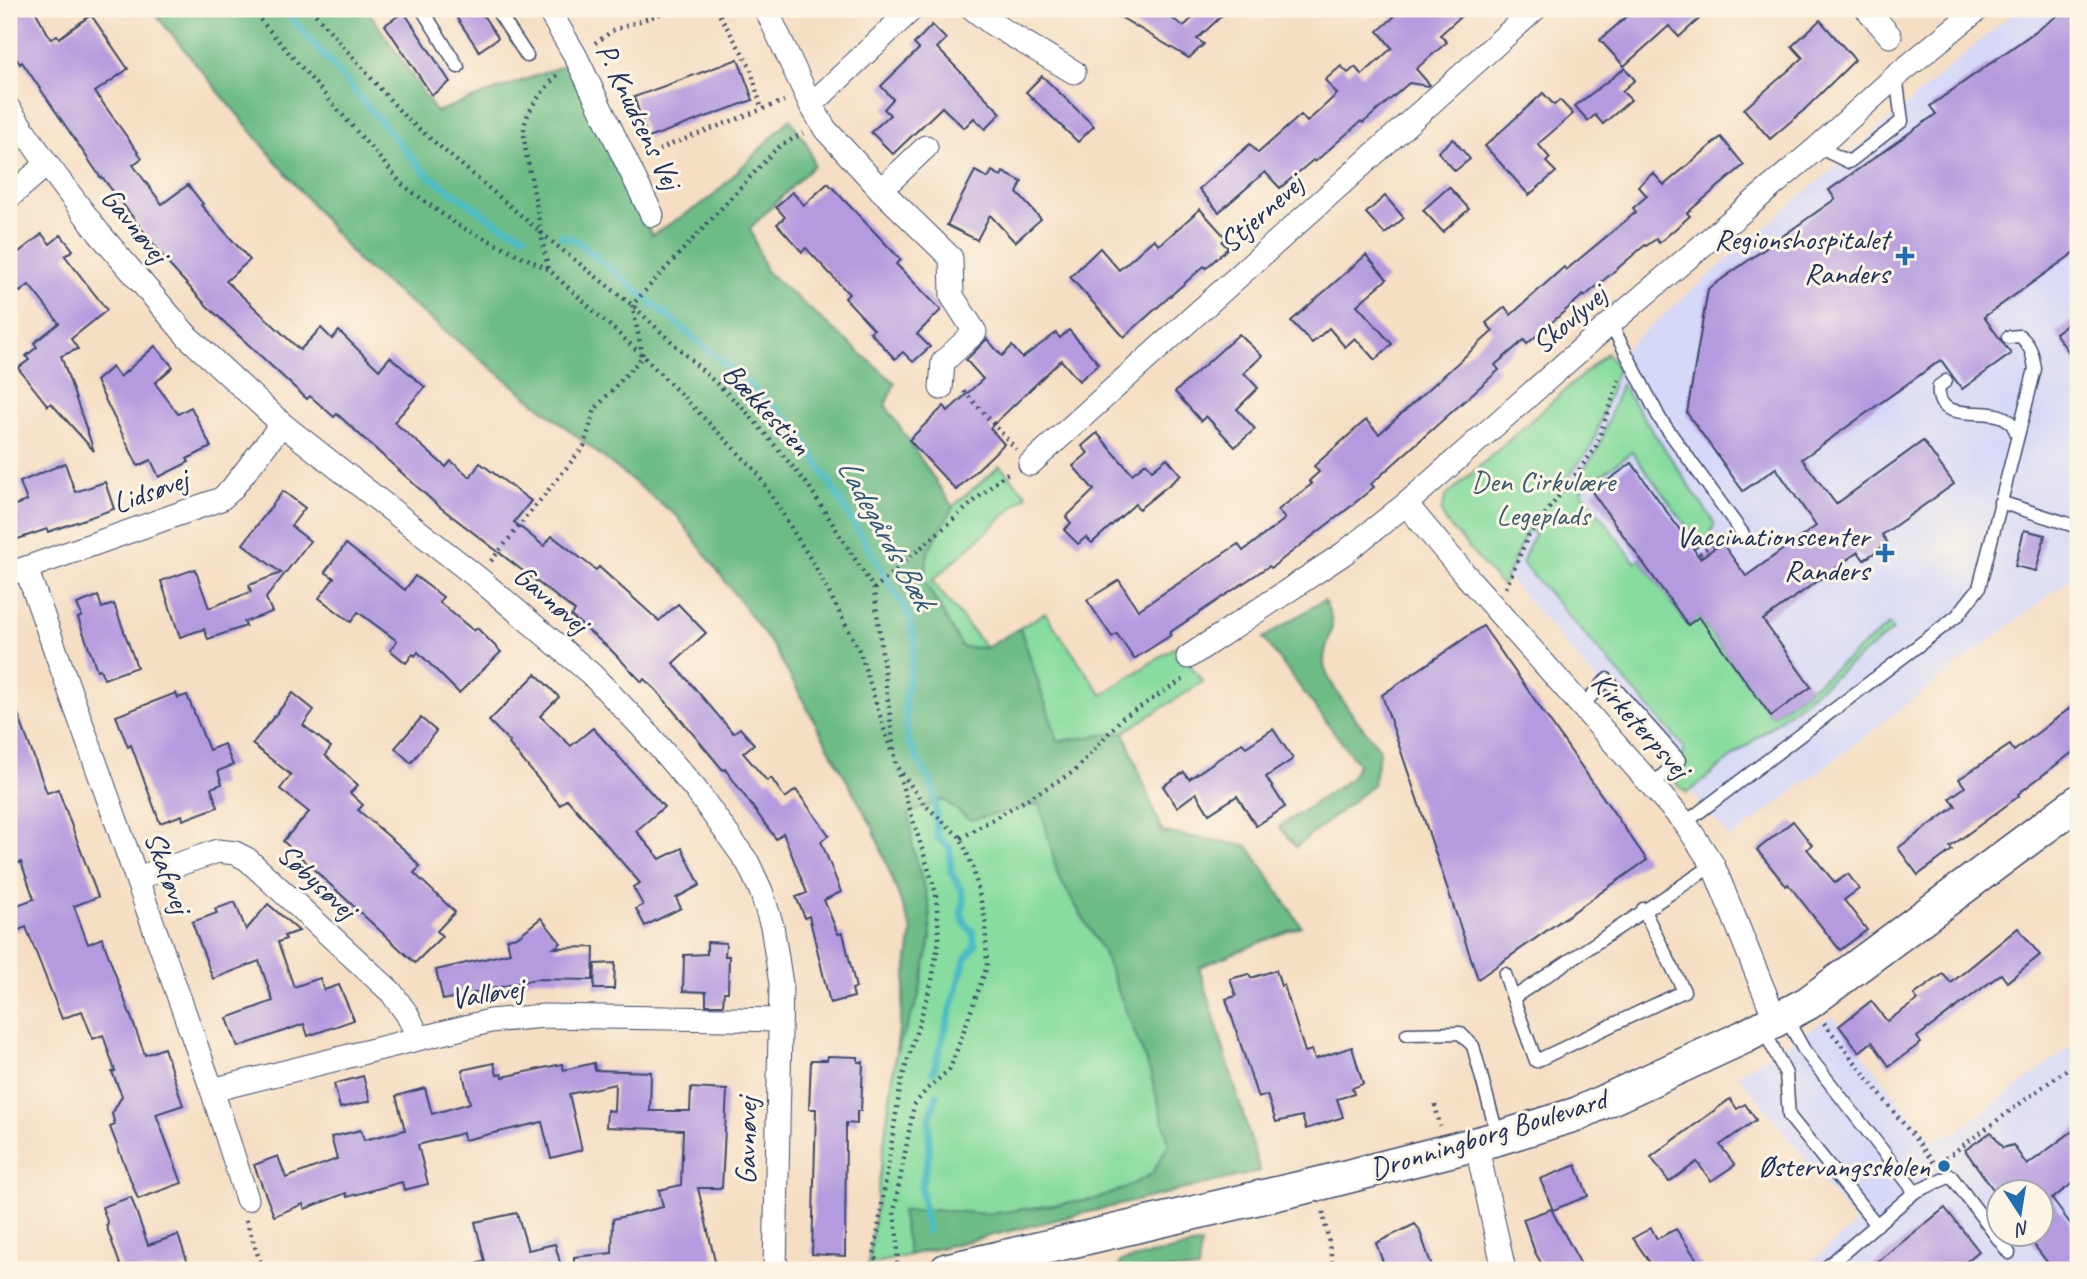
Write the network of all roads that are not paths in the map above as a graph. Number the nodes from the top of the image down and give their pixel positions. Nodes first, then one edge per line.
1 (422, 9) edge
2 (496, 9) edge
3 (548, 9) edge
4 (766, 9) edge
5 (912, 9) edge
6 (973, 9) edge
7 (1535, 9) edge
8 (1867, 9) edge
9 (1978, 9) edge
10 (1890, 36) dead end
11 (527, 56) dead end
12 (458, 67) dead end
13 (1074, 72) dead end
14 (1896, 76) junction
15 (811, 105) junction
16 (9, 109) edge
17 (926, 147) dead end
18 (1818, 147) junction
19 (47, 164) junction
20 (881, 190) junction
21 (9, 197) edge
22 (652, 215) dead end
23 (1611, 324) junction
24 (2008, 337) dead end
25 (1946, 380) dead end
26 (942, 384) road end
27 (282, 424) junction
28 (2017, 434) junction
29 (1030, 464) road end
30 (2000, 502) junction
31 (1406, 504) junction
32 (2078, 527) edge
33 (1740, 530) road end
34 (17, 571) edge
35 (1188, 657) road end
36 (1582, 706) junction
37 (1652, 785) junction
38 (2078, 802) edge
39 (1685, 823) junction
40 (1713, 864) junction
41 (137, 878) junction
42 (1643, 909) junction
43 (1506, 974) dead end
44 (1513, 998) junction
45 (1783, 1017) junction
46 (780, 1020) junction
47 (1407, 1034) dead end
48 (419, 1038) junction
49 (212, 1090) junction
50 (1487, 1141) junction
51 (1915, 1192) junction
52 (247, 1199) road end
53 (1877, 1225) junction
54 (2009, 1253) dead end
55 (775, 1270) edge
56 (947, 1270) edge
57 (1504, 1270) edge
58 (1823, 1270) edge

1 - 12 lane
2 - 11 lane
3 - 22 street, P. Knudsens Vej
4 - 15 street
5 - 15 street
6 - 13 street
7 - 29 street, Stjernevej
8 - 10 street
9 - 14 street, Skovlyvej
14 - 18 street, Skovlyvej
14 - 18 lane
15 - 20 street
16 - 19 street, Gavnøvej
17 - 20 street
18 - 23 street, Skovlyvej
19 - 21 street
19 - 27 street, Gavnøvej
20 - 26 street
23 - 31 street, Skovlyvej
23 - 33 lane
24 - 28 lane
25 - 28 lane
27 - 34 street, Lidsøvej
27 - 46 street, Gavnøvej
28 - 30 lane
30 - 32 lane
30 - 39 lane
31 - 35 street, Skovlyvej
31 - 36 street, Kirketerpsvej
34 - 41 street, Skaføvej
36 - 37 street, Kirketerpsvej
36 - 37 lane
37 - 39 street, Kirketerpsvej
38 - 45 street, Dronningborg Boulevard
39 - 40 street, Kirketerpsvej
40 - 42 lane
40 - 45 street, Kirketerpsvej
41 - 48 street, Søbysøvej
41 - 49 street, Skaføvej
42 - 44 lane
42 - 44 lane
43 - 44 lane
45 - 50 street, Dronningborg Boulevard
45 - 51 lane
45 - 53 lane
46 - 48 street, Valløvej
46 - 55 street, Gavnøvej
47 - 50 lane
48 - 49 street, Valløvej
49 - 52 street, Skaføvej
50 - 56 street, Dronningborg Boulevard
50 - 57 street
51 - 53 lane
51 - 54 lane
53 - 58 lane

